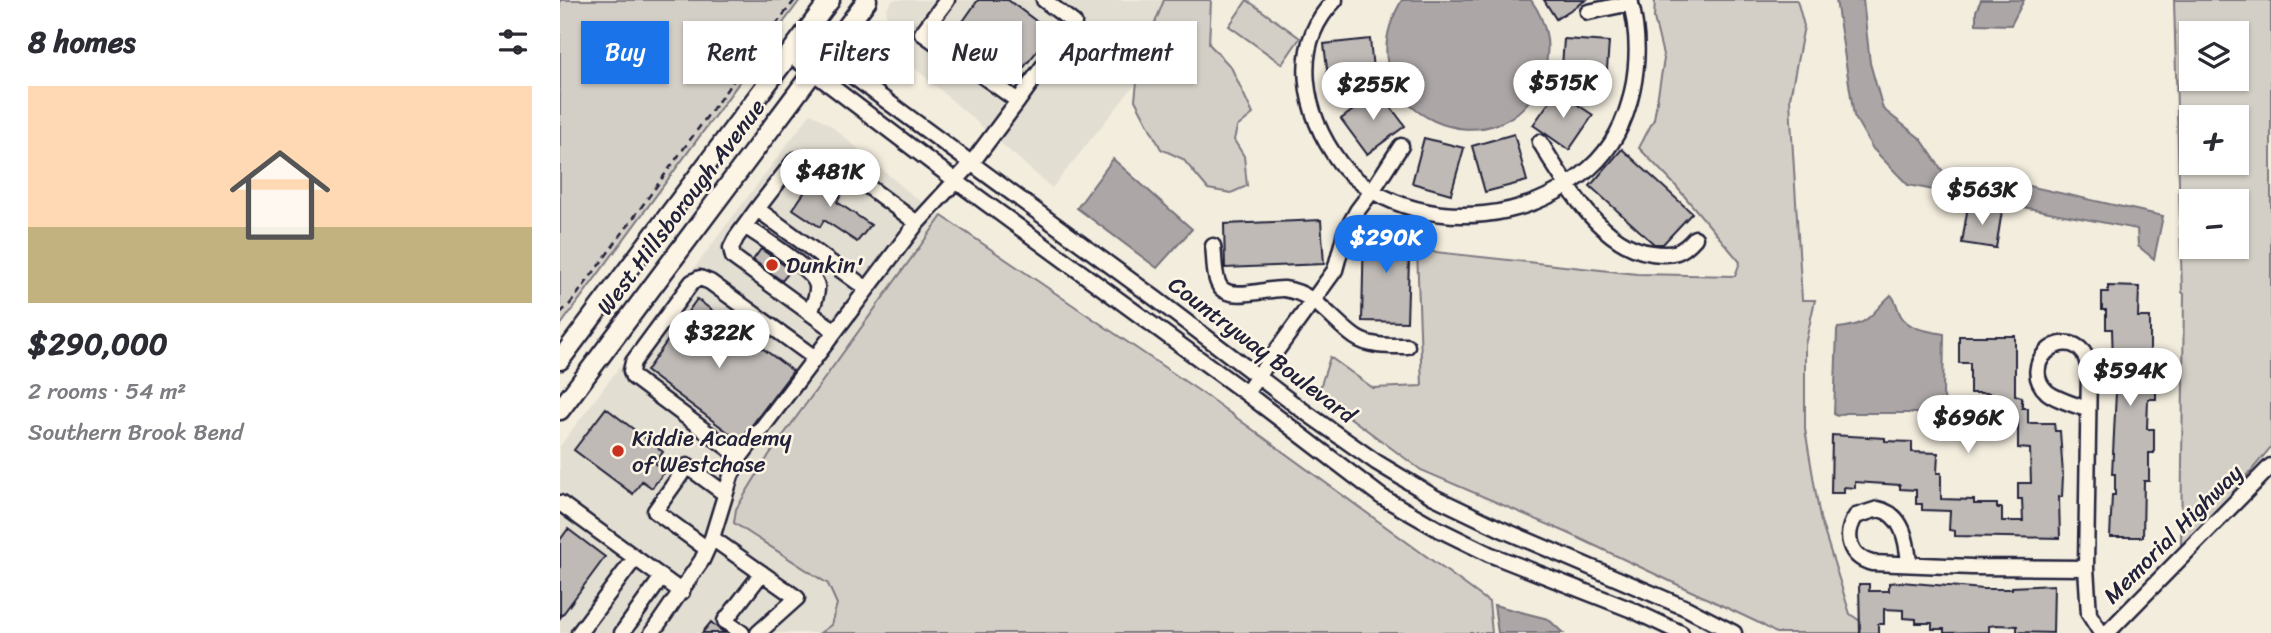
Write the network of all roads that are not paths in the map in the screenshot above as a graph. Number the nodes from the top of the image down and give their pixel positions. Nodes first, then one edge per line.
1 (830, 0) edge
2 (867, 0) edge
3 (947, 0) edge
4 (1044, 0) edge
5 (1335, 0) edge
6 (1630, 1) edge
7 (1588, 12) dead end
8 (814, 21) edge
9 (851, 21) edge
10 (796, 45) edge
11 (789, 54) junction
12 (796, 59) edge
13 (804, 84) edge
14 (829, 84) edge
15 (864, 84) edge
16 (1018, 101) junction
17 (1540, 142) dead end
18 (1401, 146) dead end
19 (971, 163) junction
20 (956, 181) junction
21 (1567, 186) junction
22 (1372, 191) junction
23 (757, 209) junction
24 (917, 223) junction
25 (745, 226) junction
26 (1695, 238) dead end
27 (1213, 246) dead end
28 (867, 289) junction
29 (1314, 300) junction
30 (810, 313) junction
31 (835, 331) junction
32 (1407, 346) dead end
33 (815, 358) junction
34 (560, 360) edge
35 (1258, 376) junction
36 (1246, 393) junction
37 (2087, 409) junction
38 (560, 410) edge
39 (740, 457) junction
40 (2271, 466) edge
41 (724, 493) junction
42 (560, 503) edge
43 (710, 543) junction
44 (635, 558) junction
45 (1909, 563) junction
46 (2086, 568) junction
47 (762, 573) junction
48 (1606, 573) junction
49 (662, 577) junction
50 (682, 592) junction
51 (1596, 596) junction
52 (579, 633) edge
53 (622, 633) edge
54 (652, 633) edge
55 (742, 633) edge
56 (758, 633) edge
57 (1681, 633) edge
58 (1734, 633) edge
59 (2101, 633) edge
60 (2107, 633) edge

1 - 8 main road, West Hillsborough Avenue
2 - 9 main road, West Hillsborough Avenue
3 - 16 street
4 - 16 street
5 - 22 street
6 - 7 street
6 - 21 street
10 - 11 main road, West Hillsborough Avenue
11 - 12 street, Countryway Boulevard
11 - 34 main road, West Hillsborough Avenue
13 - 38 main road, West Hillsborough Avenue
14 - 20 street, Countryway Boulevard
15 - 19 street, Countryway Boulevard
16 - 19 street
17 - 21 street
18 - 22 street
19 - 20 street
19 - 35 street, Countryway Boulevard
20 - 24 street
20 - 36 street, Countryway Boulevard
21 - 22 street
21 - 26 street
22 - 29 street
23 - 24 street
23 - 25 street
23 - 28 street
24 - 28 street
25 - 30 street
25 - 30 street
27 - 29 street
28 - 31 street
29 - 32 street
29 - 35 street
30 - 31 street
31 - 33 street
33 - 39 street
33 - 39 street
35 - 36 street
35 - 48 street, Countryway Boulevard
36 - 51 street, Countryway Boulevard
37 - 37 street
37 - 46 street
39 - 41 street
40 - 60 street, Memorial Highway
41 - 43 street
41 - 43 street
42 - 44 street
43 - 47 street
43 - 50 street
44 - 49 street
44 - 52 street
45 - 45 street
45 - 46 street
46 - 59 street
47 - 55 street
47 - 56 street
48 - 51 street
48 - 58 street, Countryway Boulevard
49 - 50 street
49 - 53 street
50 - 54 street
51 - 57 street, Countryway Boulevard

